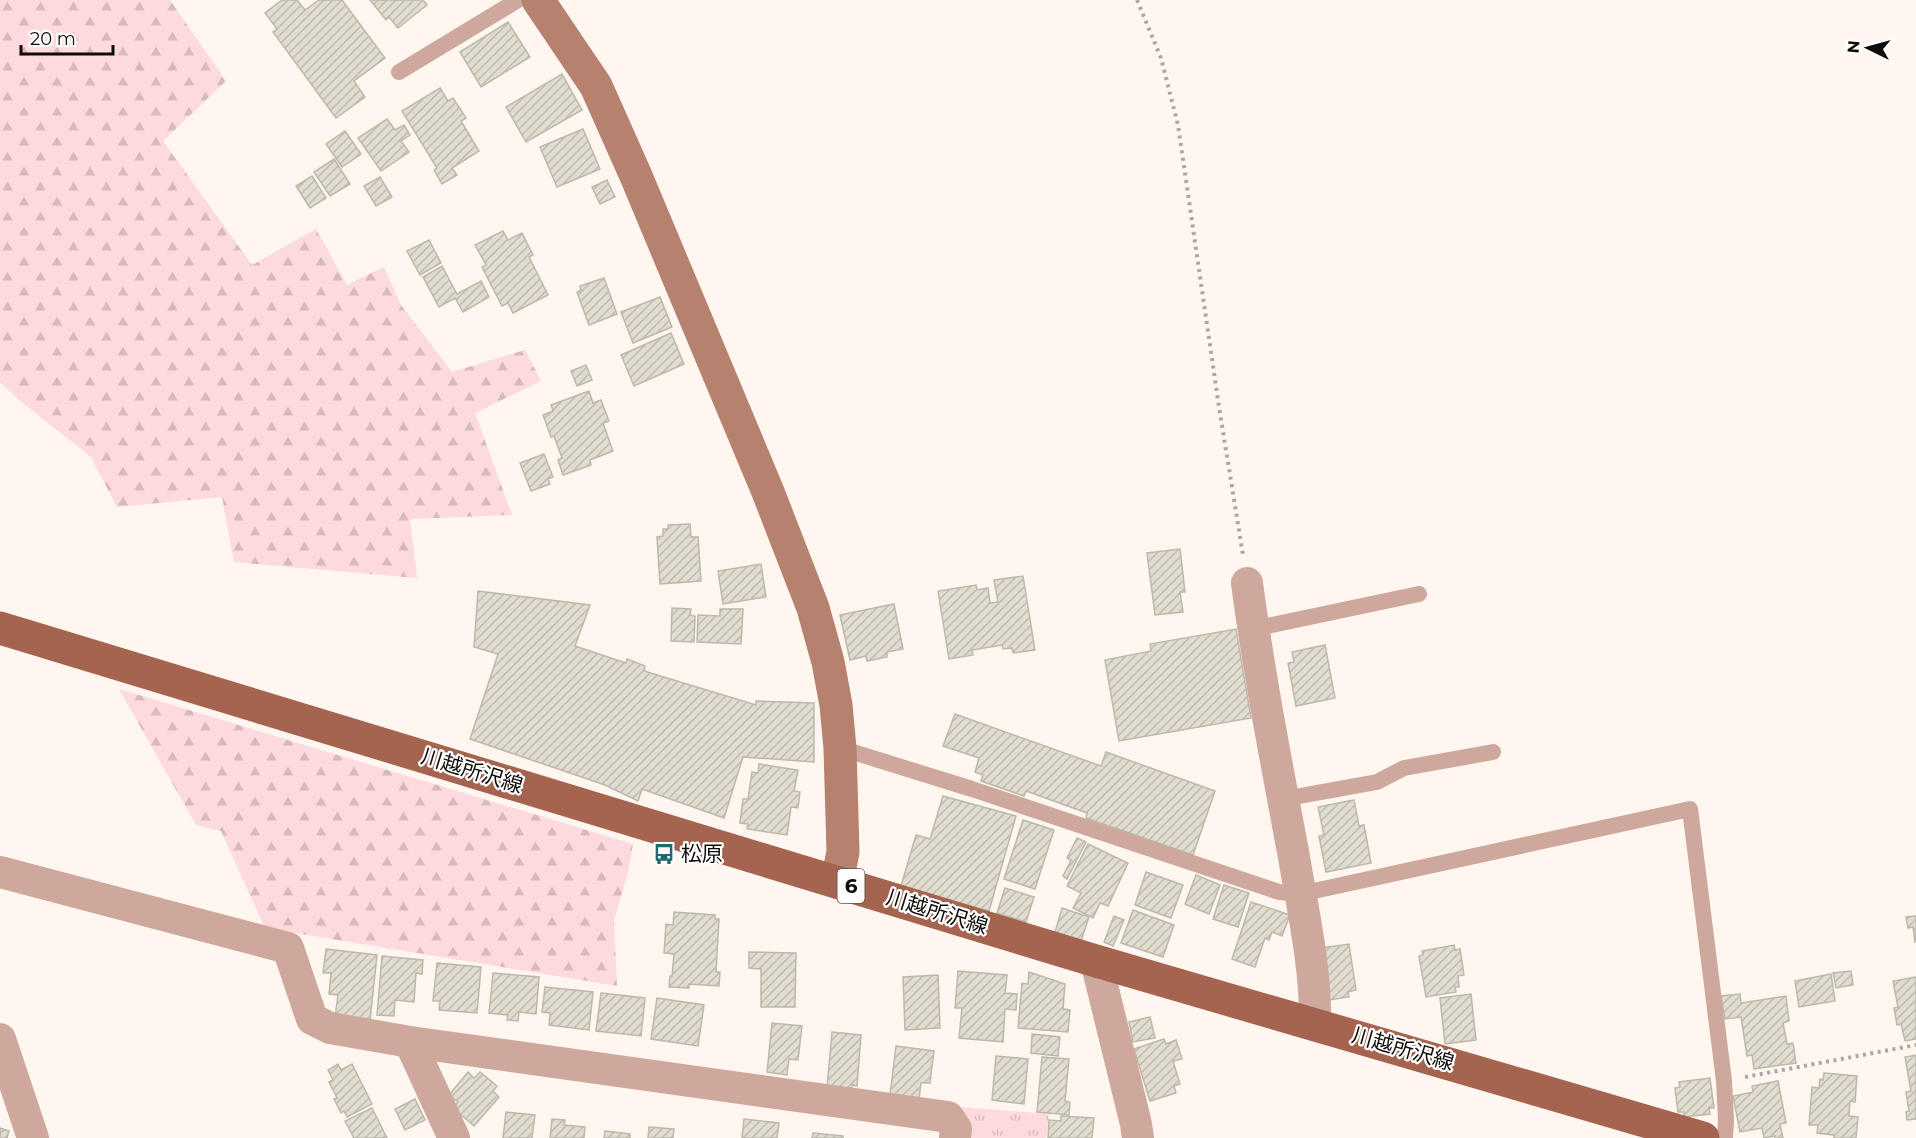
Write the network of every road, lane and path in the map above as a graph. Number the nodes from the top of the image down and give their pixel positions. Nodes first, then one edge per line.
1 (518, 0) edge
2 (538, 0) edge
3 (1137, 0) edge
4 (399, 72) dead end
5 (1247, 583) joint
6 (1419, 594) dead end
7 (0, 628) edge
8 (1253, 629) junction
9 (840, 748) junction
10 (1493, 752) dead end
11 (1283, 799) junction
12 (0, 872) edge
13 (837, 882) junction
14 (1300, 894) junction
15 (1096, 961) junction
16 (1315, 1024) junction
17 (0, 1040) edge
18 (410, 1042) junction
19 (1916, 1045) edge
20 (1724, 1081) junction
21 (33, 1138) edge
22 (454, 1138) edge
23 (955, 1138) edge
24 (1138, 1138) edge
25 (1703, 1138) edge
26 (1725, 1138) edge

1 - 4 lane
2 - 9 street
3 - 5 path
5 - 8 street
6 - 8 lane
7 - 13 main road, 川越所沢線 / 6
8 - 11 street
9 - 13 street
9 - 14 lane
10 - 11 lane
11 - 14 street
12 - 18 street
13 - 15 main road, 川越所沢線 / 6
14 - 16 street
14 - 20 lane
15 - 16 main road, 川越所沢線 / 6
15 - 24 street
16 - 25 main road, 川越所沢線 / 6
17 - 21 street
18 - 22 street
18 - 23 street
19 - 20 path
20 - 26 lane

